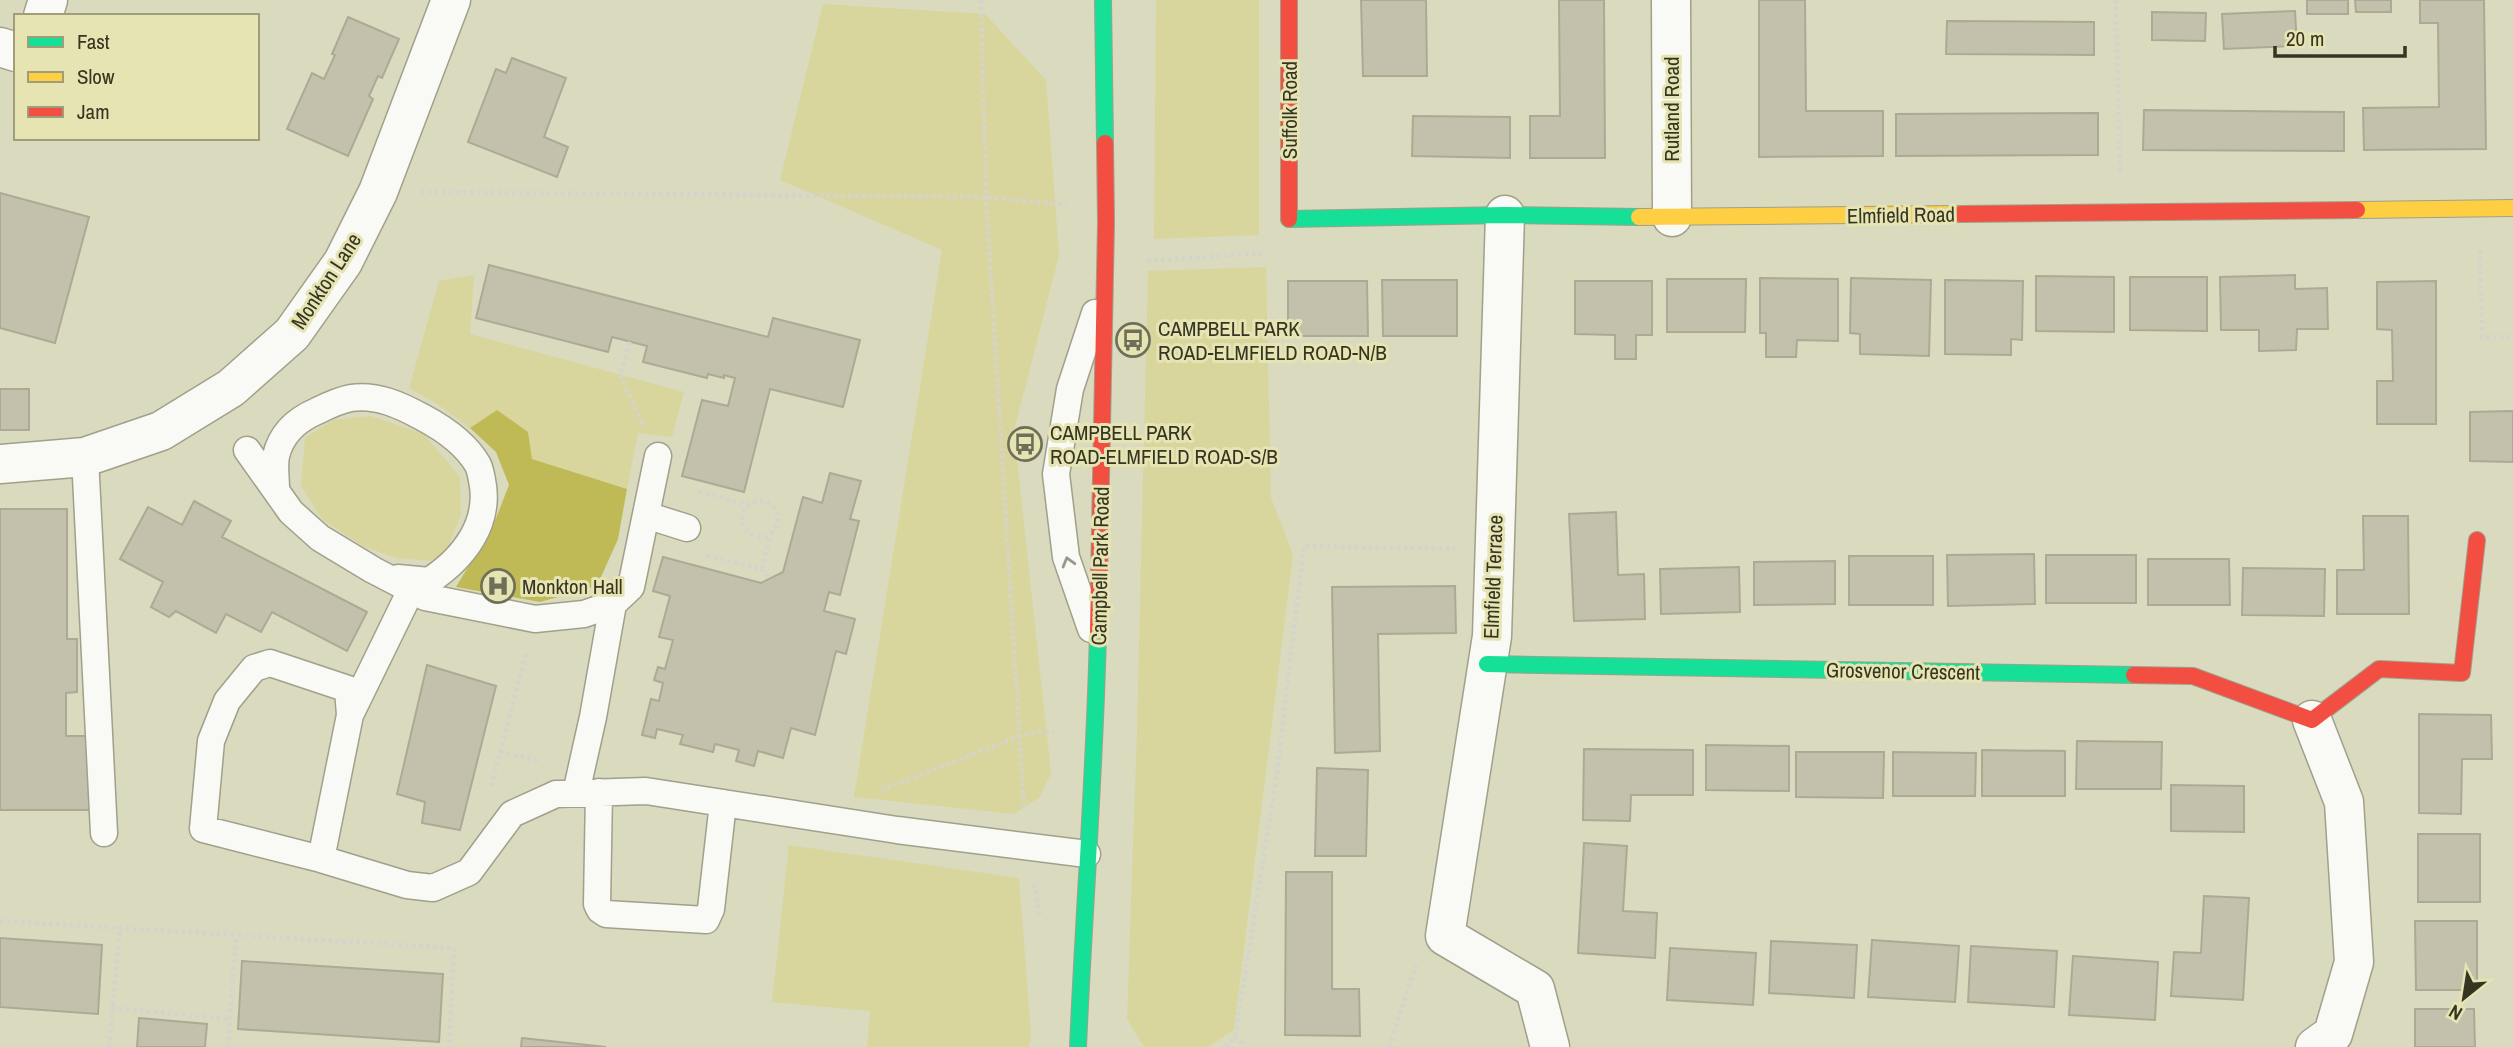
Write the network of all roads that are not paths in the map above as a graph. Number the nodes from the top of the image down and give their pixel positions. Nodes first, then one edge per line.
1 (451, 0) edge
2 (1103, 0) edge
3 (1289, 0) edge
4 (1671, 0) edge
5 (2513, 208) edge
6 (1506, 215) junction
7 (1672, 217) junction
8 (1289, 220) joint
9 (1105, 282) junction
10 (247, 450) dead end
11 (658, 456) road end
12 (85, 457) junction
13 (0, 464) edge
14 (276, 488) junction
15 (646, 515) junction
16 (687, 528) dead end
17 (2477, 540) dead end
18 (386, 576) junction
19 (411, 590) junction
20 (613, 604) junction
21 (1098, 650) junction
22 (1487, 664) junction
23 (351, 715) junction
24 (2312, 720) junction
25 (587, 793) junction
26 (723, 803) junction
27 (104, 833) dead end
28 (1087, 854) junction
29 (321, 859) junction
30 (1078, 1047) edge
31 (1550, 1047) edge
32 (2315, 1047) edge

1 - 12 street, Monkton Lane
2 - 9 street, Campbell Park Road
3 - 8 street, Suffolk Road
4 - 7 street, Rutland Road
5 - 7 street, Elmfield Road
6 - 7 street, Elmfield Road
6 - 8 street, Elmfield Road
6 - 22 street, Elmfield Terrace
9 - 21 street, Campbell Park Road
21 -> 9 lane
10 - 14 lane
11 - 15 lane
12 - 13 street, Monkton Lane
12 - 27 lane
14 - 18 lane
14 - 18 lane
15 - 16 lane
15 - 20 lane
17 - 24 street
18 - 19 lane
19 - 20 lane
19 - 23 lane
20 - 25 lane
21 - 28 street, Campbell Park Road
22 - 24 street, Grosvenor Crescent
22 - 31 street, Elmfield Terrace
23 - 29 lane
23 - 29 lane
24 - 32 street
25 - 26 lane
25 - 26 lane
25 - 29 lane
26 - 28 lane
28 - 30 street, Campbell Park Road

